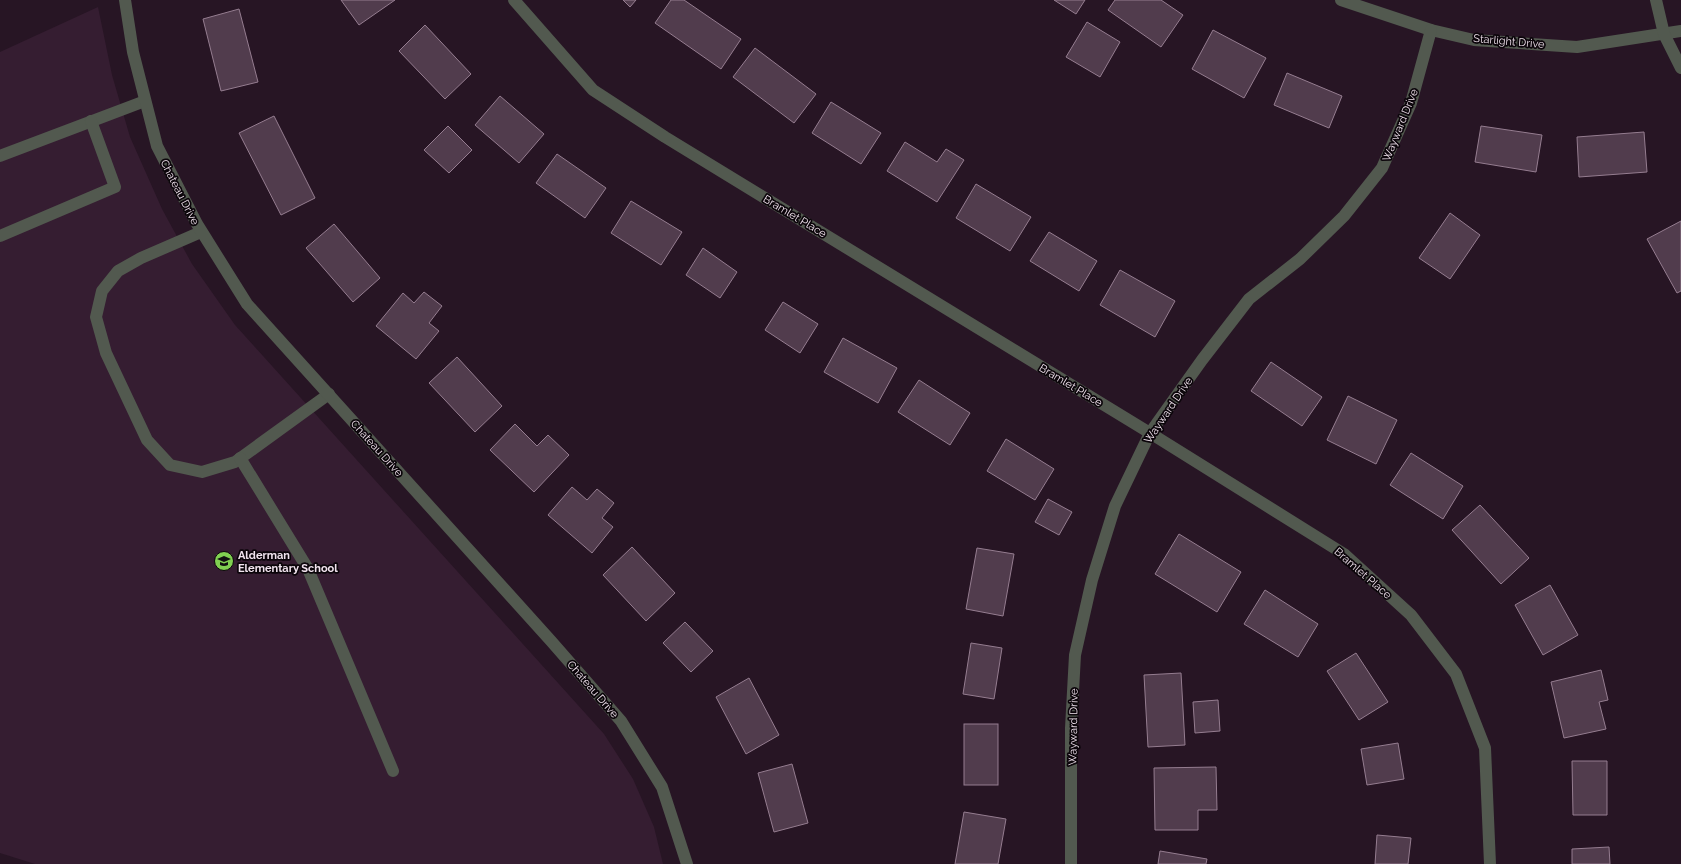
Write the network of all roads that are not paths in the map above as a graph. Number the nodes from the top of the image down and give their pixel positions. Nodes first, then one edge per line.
1 (125, 0) edge
2 (514, 0) edge
3 (1341, 0) edge
4 (1656, 0) edge
5 (1431, 30) junction
6 (1681, 31) edge
7 (1664, 34) junction
8 (1681, 68) edge
9 (145, 102) junction
10 (91, 121) junction
11 (0, 156) edge
12 (202, 232) junction
13 (0, 236) edge
14 (329, 394) junction
15 (1150, 433) junction
16 (240, 458) junction
17 (393, 771) dead end
18 (687, 864) edge
19 (1071, 864) edge
20 (1490, 864) edge

1 - 9 street, Chateau Drive
2 - 15 street, Bramlet Place
3 - 5 street, Starlight Drive
4 - 7 street
5 - 7 street, Starlight Drive
5 - 15 street, Wayward Drive
6 - 7 street, Starlight Drive
7 - 8 street
9 - 10 street
9 - 12 street, Chateau Drive
10 - 11 street
10 - 13 street
12 - 14 street, Chateau Drive
12 - 16 street
14 - 16 street
14 - 18 street, Chateau Drive
15 - 19 street, Wayward Drive
15 - 20 street, Bramlet Place
16 - 17 street

